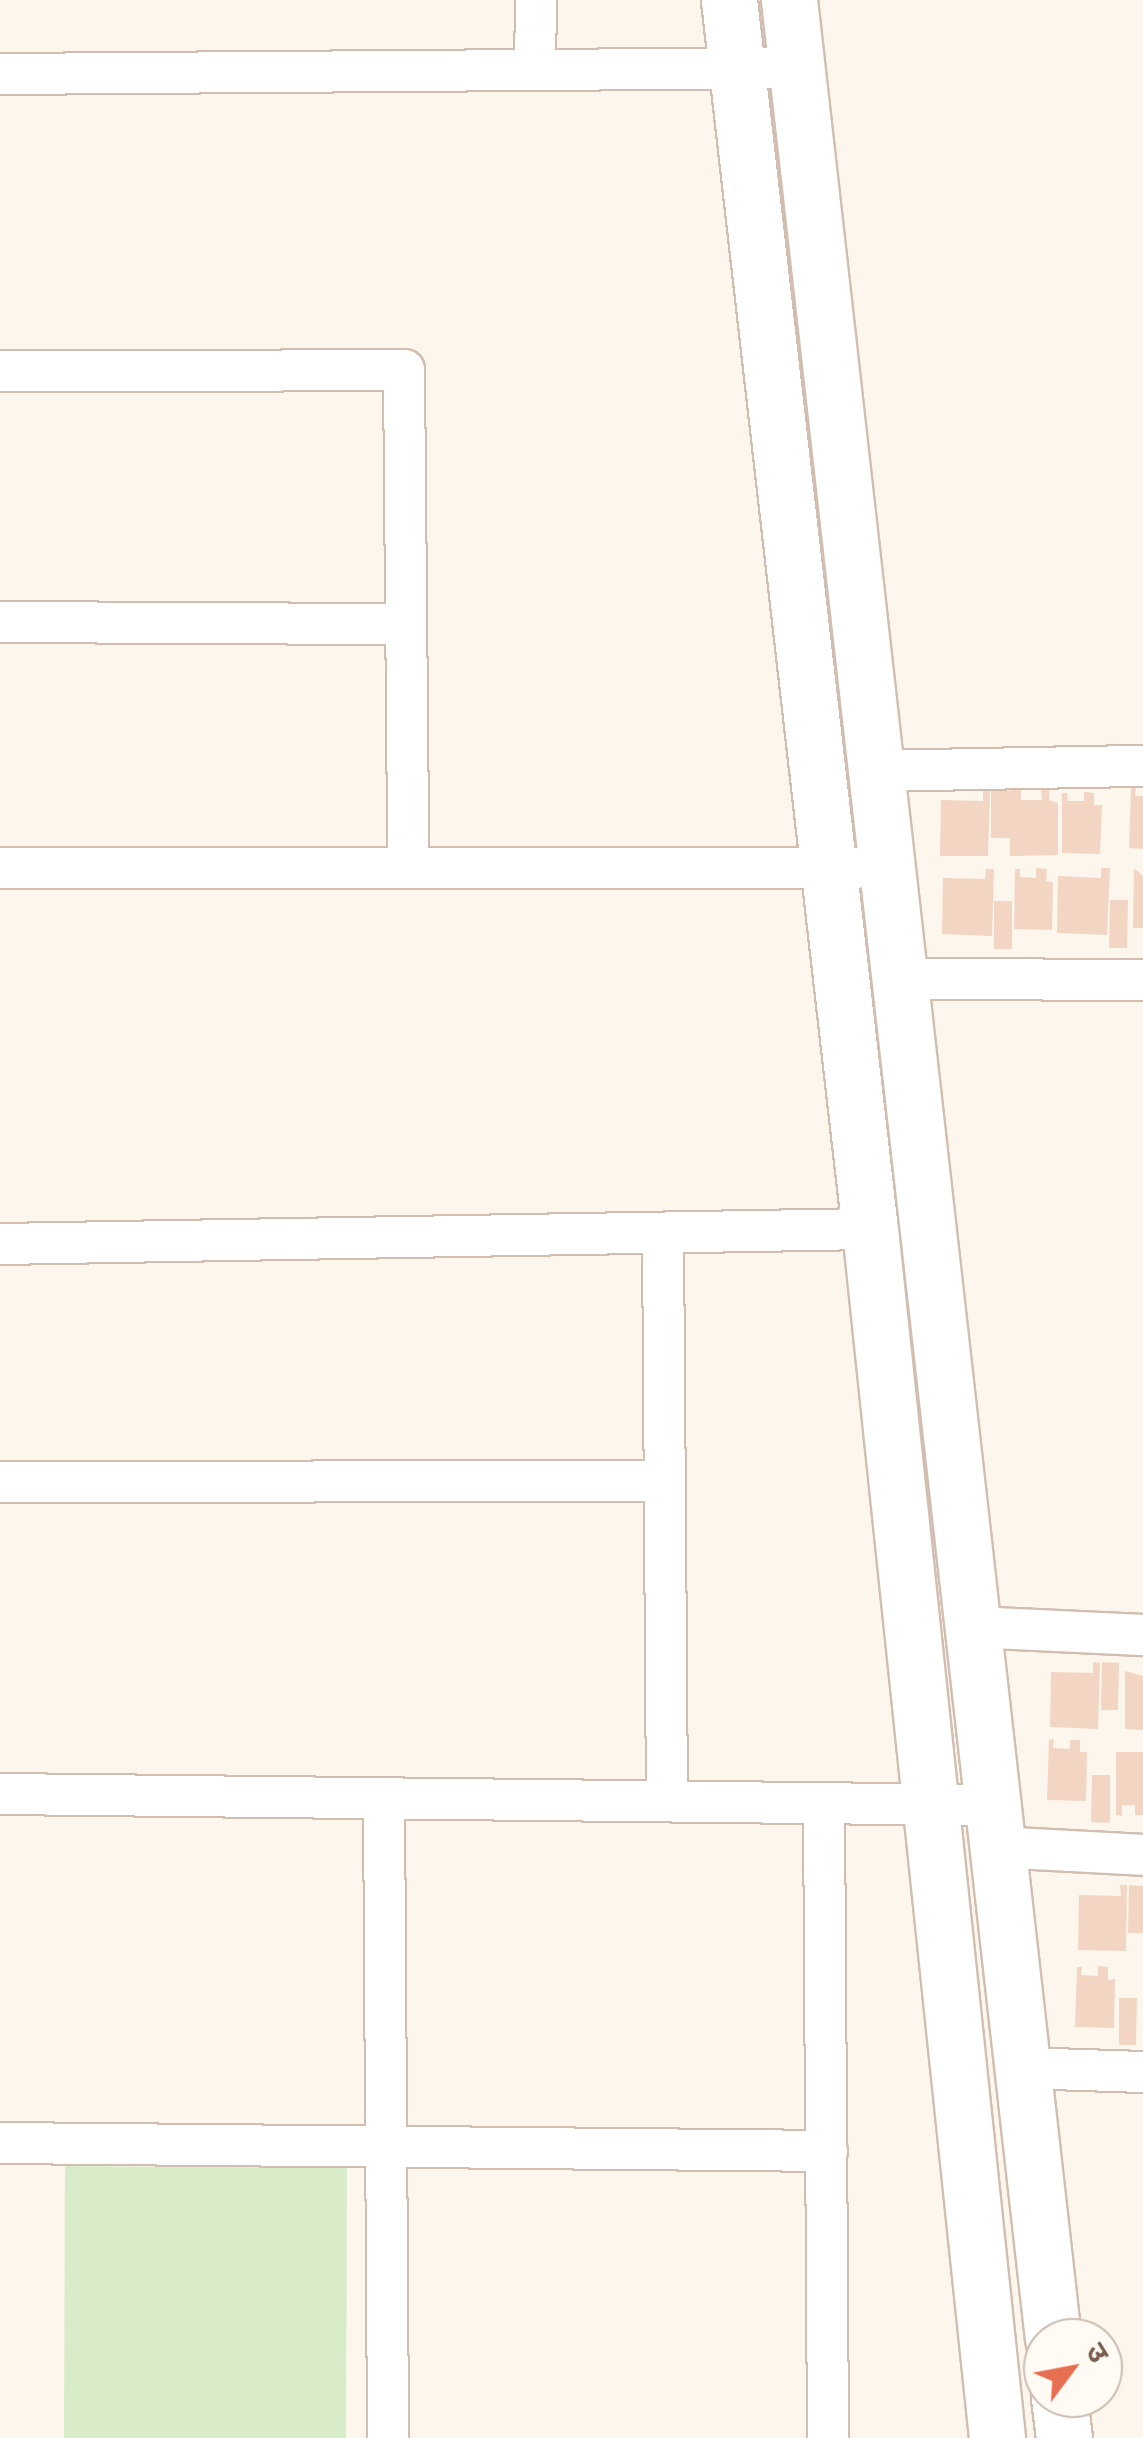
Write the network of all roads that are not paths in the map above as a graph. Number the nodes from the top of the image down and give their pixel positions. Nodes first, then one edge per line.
1 (536, 0) edge
2 (730, 0) edge
3 (789, 0) edge
4 (796, 68) junction
5 (738, 69) junction
6 (536, 70) junction
7 (0, 74) edge
8 (0, 371) edge
9 (0, 622) edge
10 (406, 624) junction
11 (1143, 766) edge
12 (876, 771) junction
13 (0, 868) edge
14 (408, 868) junction
15 (830, 868) junction
16 (886, 868) junction
17 (899, 979) junction
18 (1143, 980) edge
19 (870, 1229) junction
20 (663, 1233) junction
21 (0, 1244) edge
22 (665, 1480) junction
23 (0, 1482) edge
24 (972, 1627) junction
25 (1143, 1635) edge
26 (0, 1794) edge
27 (384, 1798) junction
28 (667, 1801) junction
29 (824, 1804) junction
30 (930, 1804) junction
31 (994, 1826) junction
32 (1143, 1855) edge
33 (1022, 2068) junction
34 (1143, 2072) edge
35 (0, 2143) edge
36 (386, 2147) junction
37 (826, 2151) junction
38 (1051, 2318) edge
39 (388, 2438) edge
40 (828, 2438) edge
41 (997, 2438) edge

1 - 6 street
2 - 5 street
3 - 4 street
4 - 5 street
4 - 12 street
5 - 6 street
5 - 15 street
6 - 7 street
8 - 10 street
9 - 10 street
10 - 14 street
11 - 12 street
12 - 16 street
13 - 14 street
14 - 15 street
15 - 16 street
15 - 19 street
16 - 17 street
17 - 18 street
17 - 24 street
19 - 20 street
19 - 30 street
20 - 21 street
20 - 22 street
22 - 23 street
22 - 28 street
24 - 25 street
24 - 31 street
26 - 27 street
27 - 28 street
27 - 36 street
28 - 29 street
29 - 30 street
29 - 37 street
30 - 31 street
30 - 41 street
31 - 32 street
31 - 33 street
33 - 34 street
33 - 38 street
35 - 36 street
36 - 37 street
36 - 39 street
37 - 40 street

